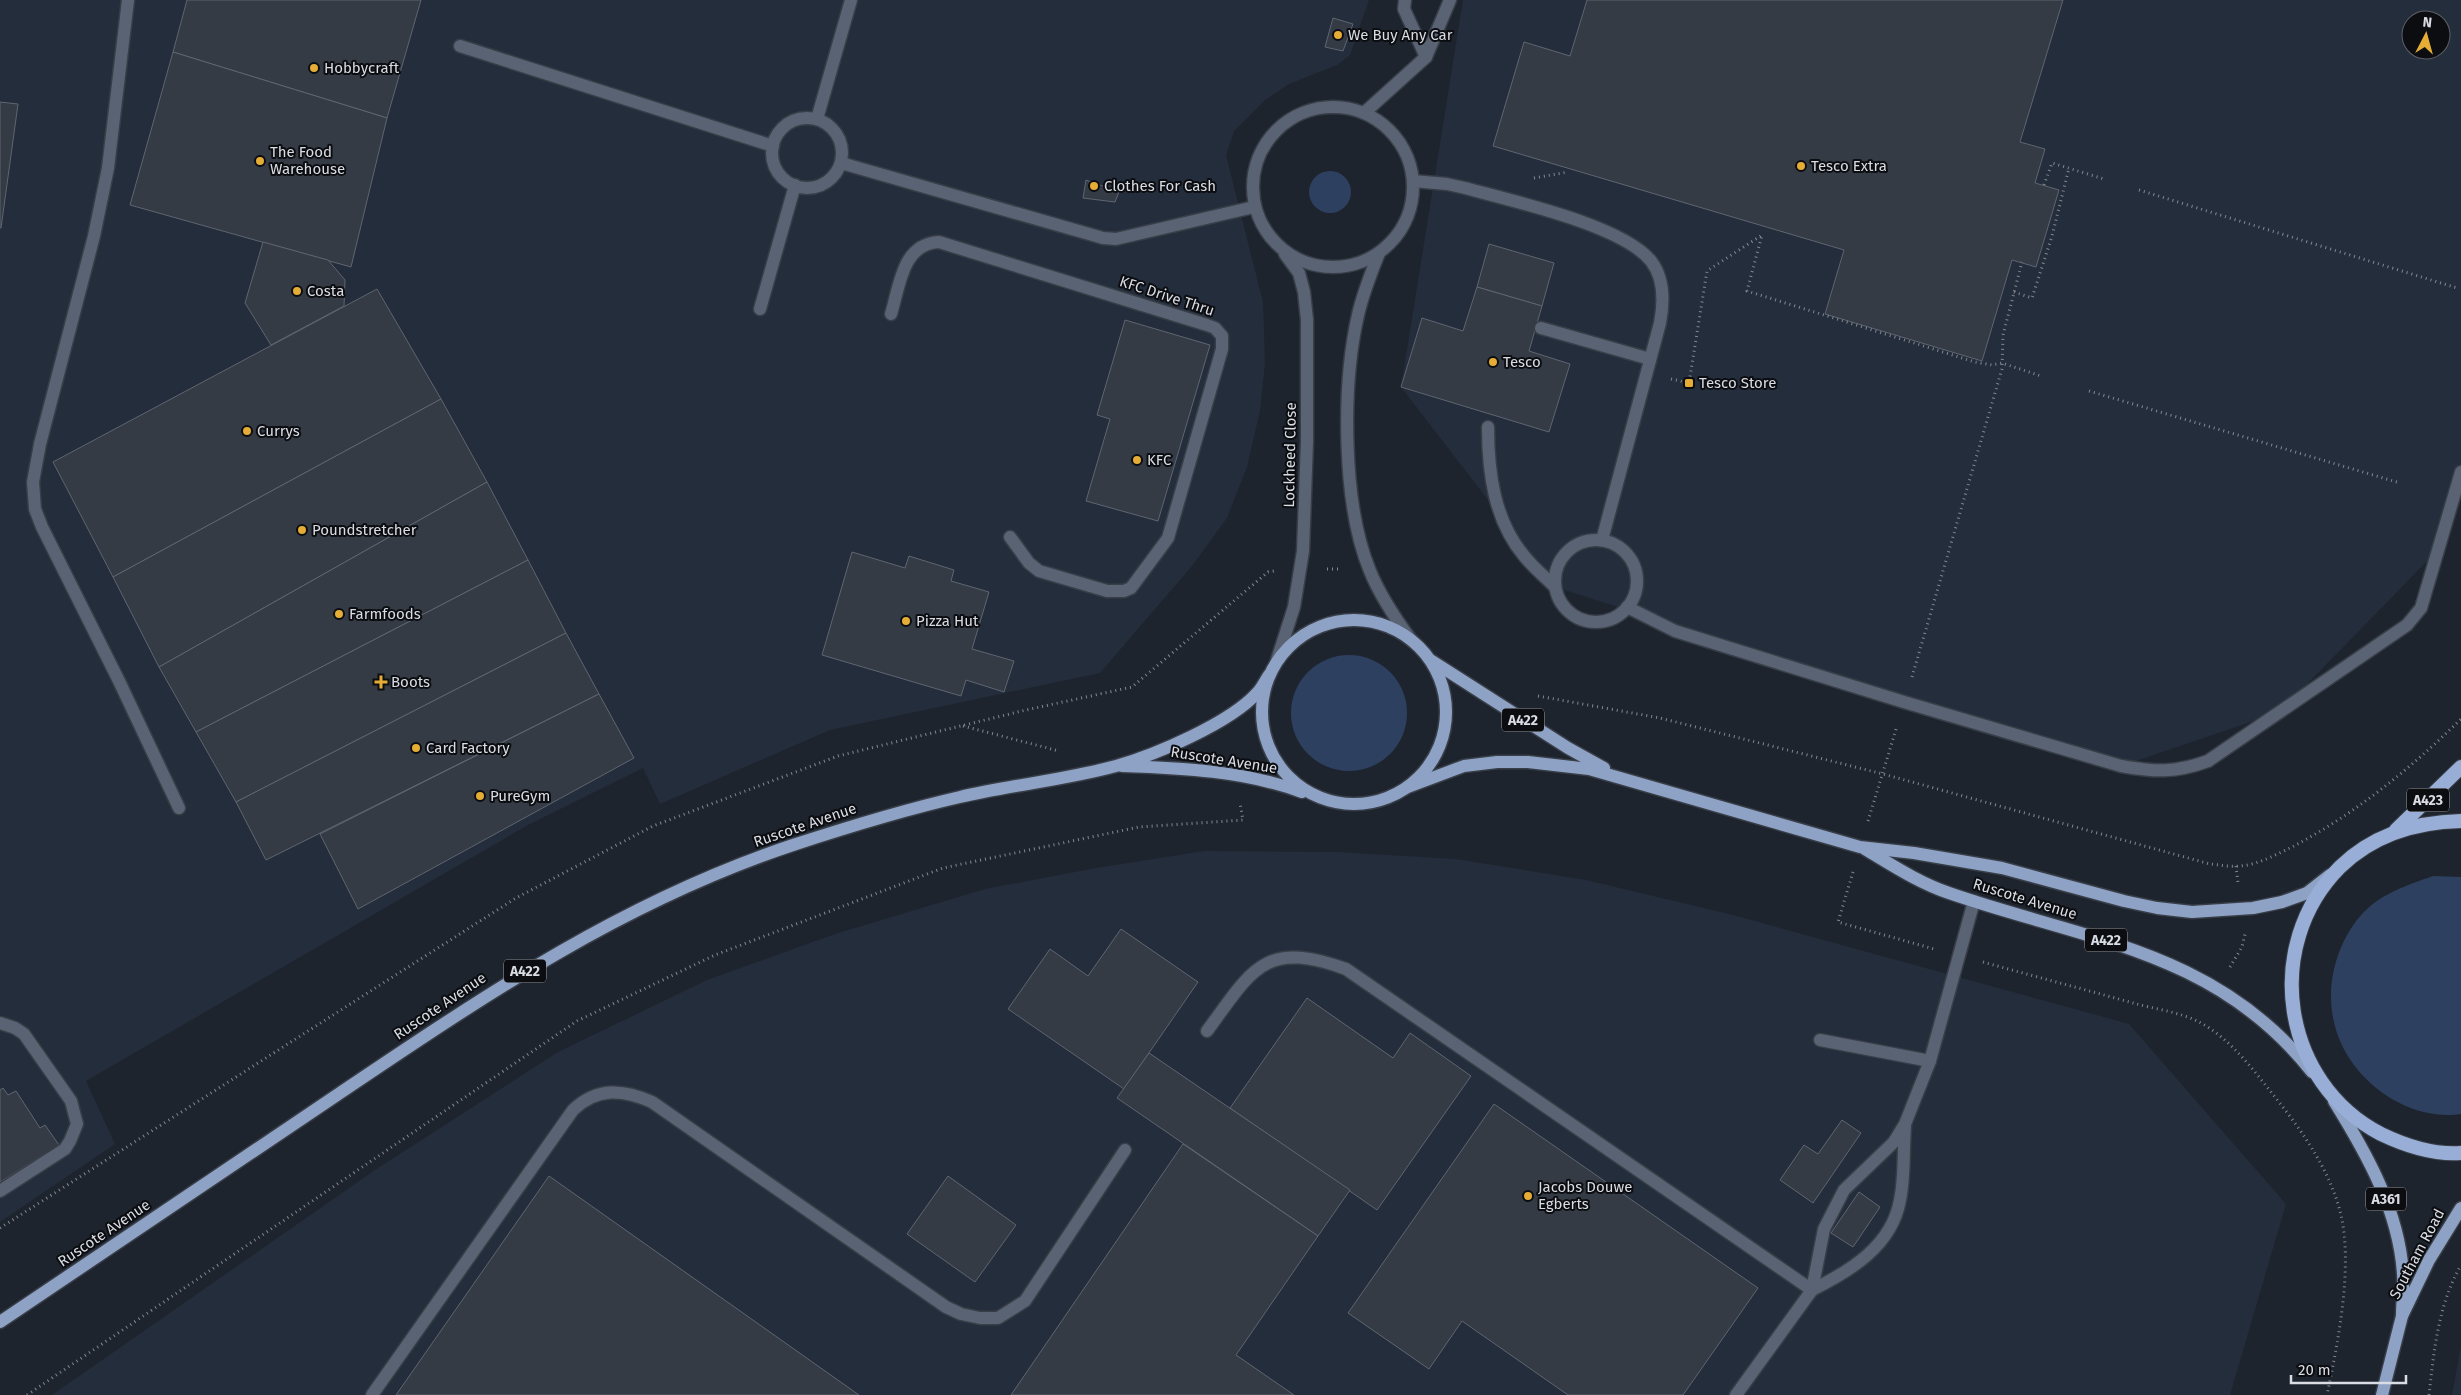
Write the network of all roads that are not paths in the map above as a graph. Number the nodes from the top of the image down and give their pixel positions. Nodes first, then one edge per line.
1 (128, 0) edge
2 (851, 0) edge
3 (1405, 0) edge
4 (1450, 0) edge
5 (460, 46) dead end
6 (1426, 57) junction
7 (1364, 113) junction
8 (817, 119) junction
9 (772, 146) junction
10 (841, 163) junction
11 (1413, 181) junction
12 (795, 185) junction
13 (1254, 206) junction
14 (1284, 252) junction
15 (1379, 253) junction
16 (760, 309) dead end
17 (891, 314) dead end
18 (1541, 328) dead end
19 (1650, 359) junction
20 (1488, 427) dead end
21 (2461, 472) edge
22 (1010, 537) dead end
23 (1602, 540) junction
24 (1555, 587) junction
25 (1628, 608) junction
26 (1411, 640) junction
27 (1429, 659) junction
28 (1277, 660) junction
29 (1269, 675) junction
30 (1117, 766) junction
31 (2461, 767) edge
32 (1619, 776) junction
33 (1408, 787) junction
34 (1324, 799) junction
35 (179, 808) dead end
36 (2461, 821) edge
37 (2394, 833) junction
38 (1860, 847) junction
39 (2340, 868) junction
40 (1974, 901) junction
41 (0, 1023) edge
42 (1207, 1031) dead end
43 (1820, 1040) dead end
44 (1930, 1061) junction
45 (2325, 1089) junction
46 (1905, 1124) junction
47 (1126, 1150) dead end
48 (2461, 1152) edge
49 (0, 1191) edge
50 (2461, 1208) edge
51 (1812, 1290) junction
52 (2402, 1316) junction
53 (0, 1322) edge
54 (372, 1395) edge
55 (1736, 1395) edge
56 (2382, 1395) edge

1 - 35 street
2 - 8 street
3 - 6 street
4 - 6 street
5 - 9 street
6 - 7 street
7 - 11 street
7 - 13 street
8 - 9 street
8 - 10 street
9 - 12 street
10 - 12 street
10 - 13 street
11 - 15 street
11 - 19 street
12 - 16 street
13 - 14 street
14 - 15 street
14 - 28 street, Lockheed Close
15 - 26 street
17 - 22 street, KFC Drive Thru
18 - 19 street
19 - 23 street
20 - 24 street
21 - 25 street
23 - 24 street
23 - 25 street
24 - 25 street
26 - 27 main road
26 - 28 main road
27 - 32 main road, Ruscote Avenue / A422
27 - 33 main road
28 - 29 main road
29 - 30 main road, Ruscote Avenue / A422
29 - 34 main road
30 - 34 main road, Ruscote Avenue / A422
30 - 53 main road, Ruscote Avenue / A422
31 - 37 highway, A423
32 - 33 main road, Ruscote Avenue / A422
32 - 38 main road, Ruscote Avenue / A422
33 - 34 main road
36 - 37 highway
37 - 39 highway
38 - 39 main road, Ruscote Avenue / A422
38 - 40 main road, Ruscote Avenue / A422
39 - 45 highway
40 - 44 street
40 - 45 main road, Ruscote Avenue / A422
41 - 49 street
42 - 51 street
43 - 44 street
44 - 46 street
45 - 48 highway
45 - 52 main road, Southam Road / A361
46 - 51 street
46 - 51 street
47 - 54 street
50 - 52 main road, Southam Road / A361
51 - 55 street
52 - 56 main road, Southam Road / A361

